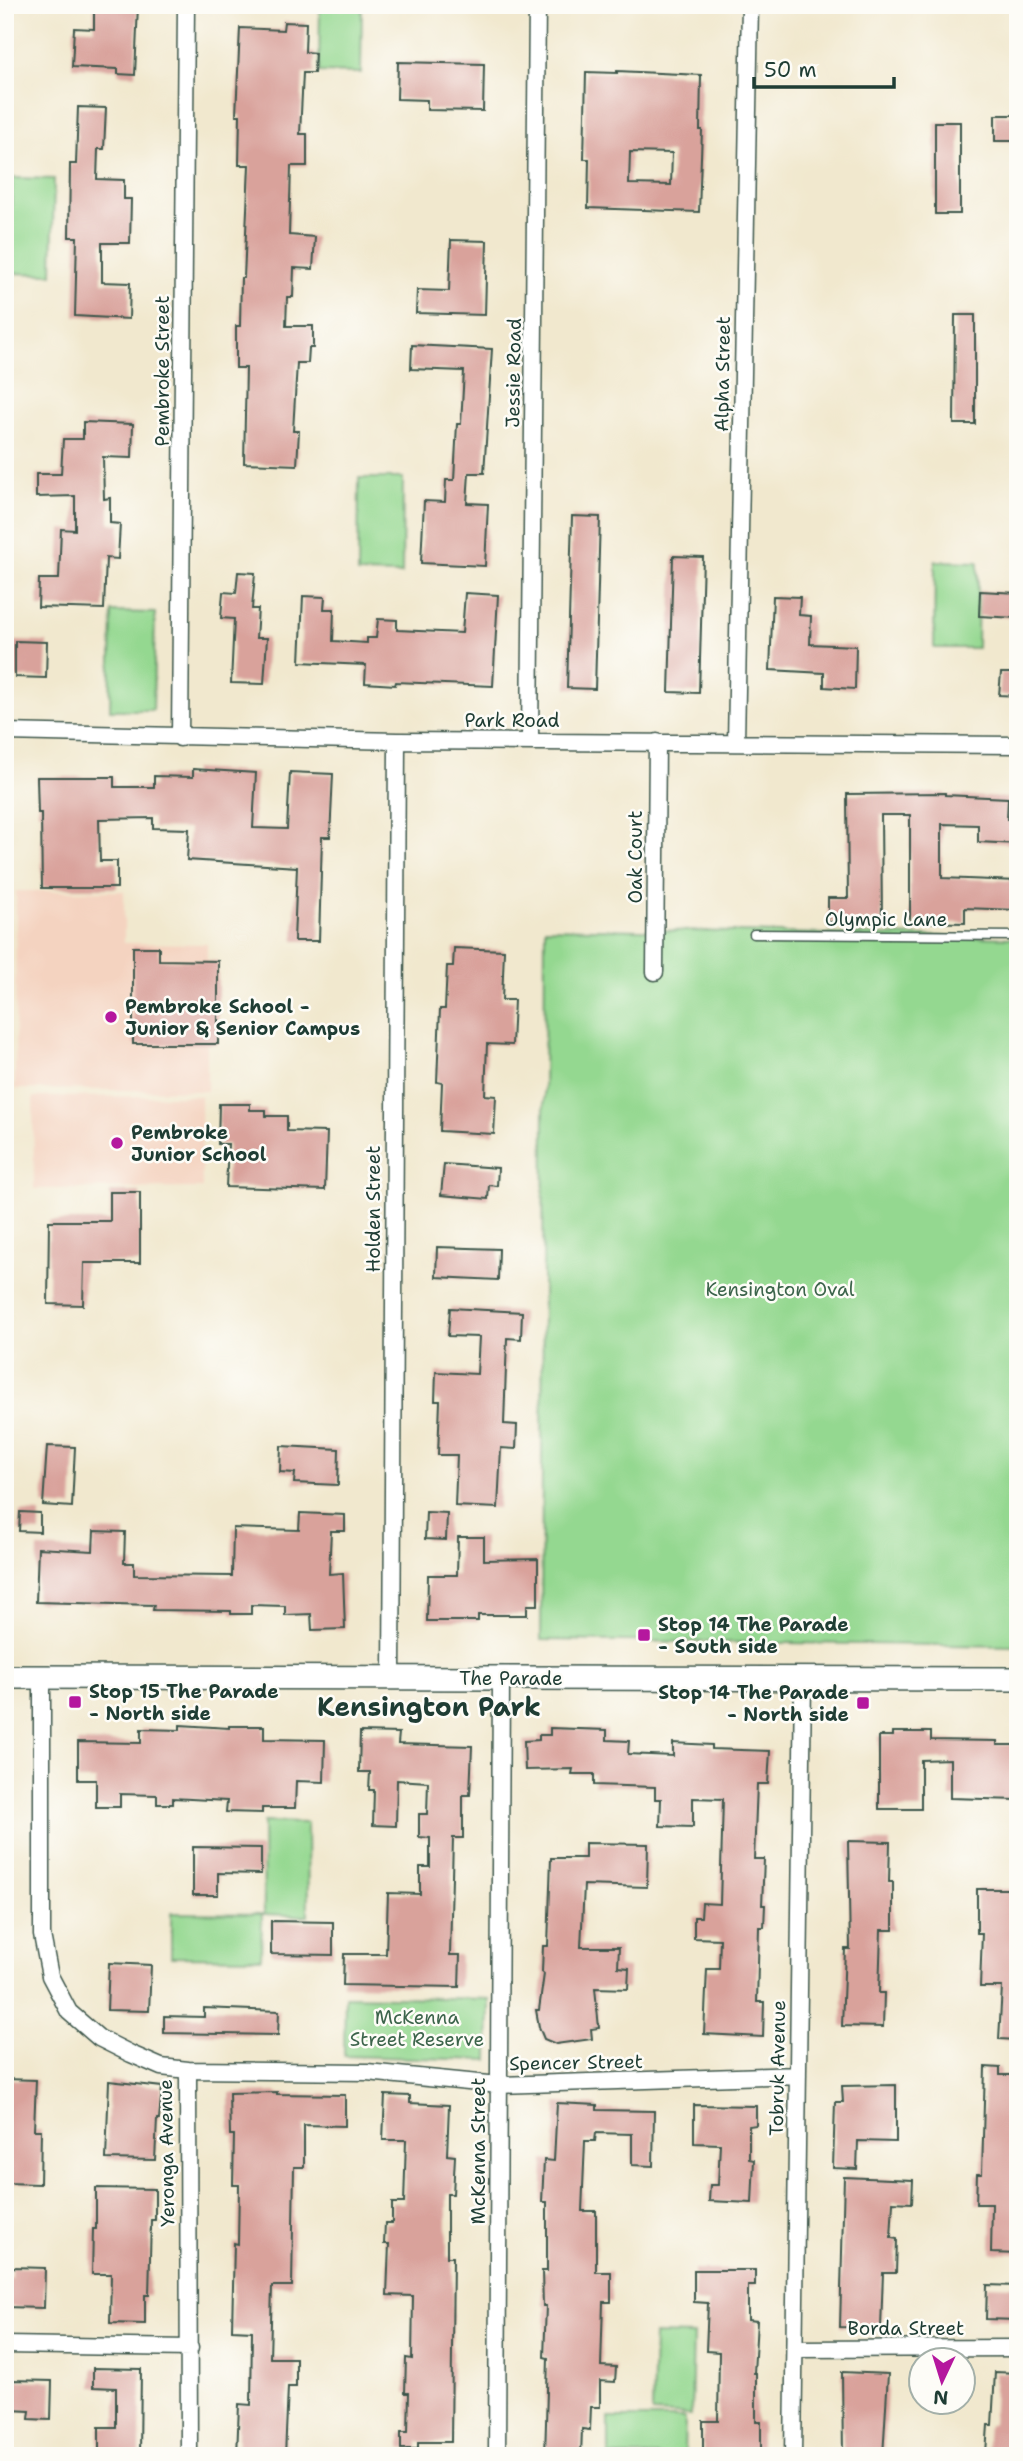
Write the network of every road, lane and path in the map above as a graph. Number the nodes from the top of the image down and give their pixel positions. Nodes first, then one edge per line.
1 (186, 5) edge
2 (537, 5) edge
3 (750, 5) edge
4 (5, 732) edge
5 (180, 737) junction
6 (397, 740) junction
7 (530, 740) junction
8 (657, 743) junction
9 (736, 743) junction
10 (1018, 745) edge
11 (754, 934) dead end
12 (1018, 936) edge
13 (655, 972) dead end
14 (5, 1677) edge
15 (43, 1678) junction
16 (392, 1678) junction
17 (501, 1678) junction
18 (1018, 1679) edge
19 (803, 1680) junction
20 (188, 2070) junction
21 (798, 2075) junction
22 (499, 2085) junction
23 (5, 2345) edge
24 (190, 2348) junction
25 (1018, 2348) edge
26 (795, 2349) junction
27 (189, 2456) edge
28 (497, 2456) edge
29 (793, 2456) edge

1 - 5 street, Pembroke Street
2 - 7 street, Jessie Road
3 - 9 street, Alpha Street
4 - 5 street, Park Road
5 - 6 street, Park Road
6 - 7 street, Park Road
6 - 16 street, Holden Street
7 - 8 street, Park Road
8 - 9 street, Park Road
8 - 13 street, Oak Court
9 - 10 street, Park Road
11 - 12 lane, Olympic Lane
14 - 15 main road, The Parade
15 - 16 main road, The Parade
15 - 20 street, Yeronga Avenue
16 - 17 main road, The Parade
17 - 19 main road, The Parade
17 - 22 street, McKenna Street
18 - 19 main road, The Parade
19 - 21 street, Tobruk Avenue
20 - 22 street, Spencer Street
20 - 24 street, Yeronga Avenue
21 - 22 street, Spencer Street
21 - 26 street, Tobruk Avenue
22 - 28 street, McKenna Street
23 - 24 street
24 - 27 street, Yeronga Avenue
25 - 26 street, Borda Street
26 - 29 street, Tobruk Avenue

